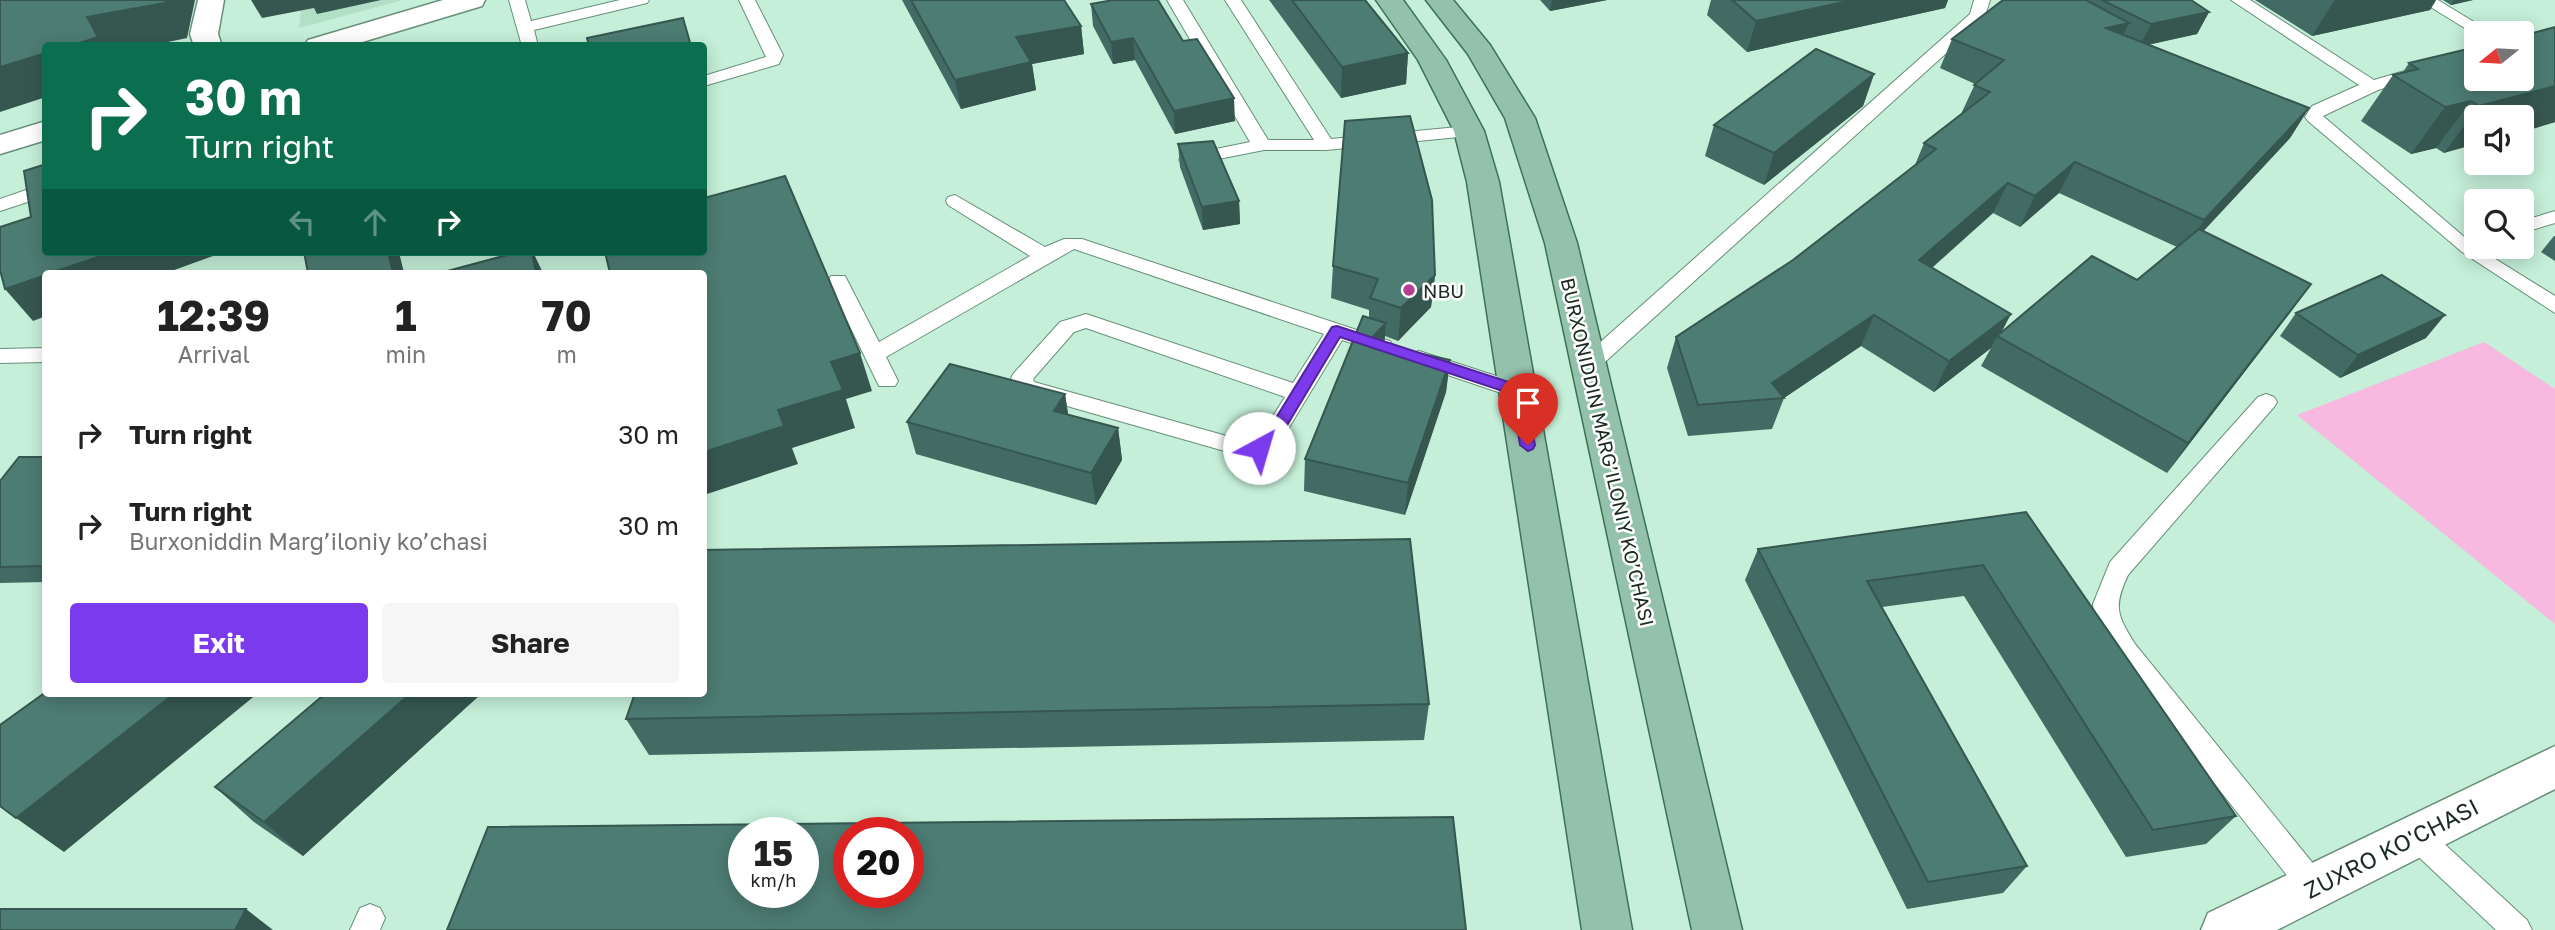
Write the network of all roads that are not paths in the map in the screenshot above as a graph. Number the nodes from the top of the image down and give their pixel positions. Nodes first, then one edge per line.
1 (211, 0) edge
2 (472, 0) edge
3 (517, 0) edge
4 (641, 0) edge
5 (747, 0) edge
6 (1175, 0) edge
7 (1233, 0) edge
8 (1389, 0) edge
9 (1439, 0) edge
10 (1982, 0) edge
11 (2239, 0) edge
12 (2427, 0) edge
13 (2464, 21) edge
14 (524, 27) junction
15 (207, 42) edge
16 (331, 42) edge
17 (529, 42) edge
18 (2464, 59) edge
19 (707, 80) edge
20 (2372, 86) junction
21 (42, 131) edge
22 (1469, 131) junction
23 (0, 145) edge
24 (1264, 145) junction
25 (1326, 145) junction
26 (1183, 160) edge
27 (42, 191) edge
28 (955, 201) dead end
29 (0, 205) edge
30 (2555, 217) edge
31 (2534, 223) edge
32 (2464, 236) edge
33 (1045, 256) junction
34 (2493, 259) edge
35 (838, 281) dead end
36 (2555, 306) edge
37 (1337, 331) junction
38 (874, 354) junction
39 (42, 355) edge
40 (0, 356) edge
41 (1587, 366) junction
42 (887, 381) dead end
43 (1519, 391) junction
44 (1298, 393) junction
45 (2266, 402) dead end
46 (2555, 766) edge
47 (2416, 836) junction
48 (2314, 887) junction
49 (1607, 930) edge
50 (1717, 930) edge
51 (2226, 930) edge
52 (2517, 930) edge

1 - 15 street
2 - 16 street
3 - 14 lane
4 - 14 lane
5 - 19 lane
6 - 24 lane
7 - 25 lane
8 - 22 main road
9 - 41 main road, BURXONIDDIN MARG’ILONIY KO’CHASI
10 - 41 lane
11 - 20 lane
12 - 13 lane
14 - 17 lane
18 - 20 lane
20 - 32 lane
21 - 23 street
22 - 25 lane
22 - 43 main road
24 - 25 lane
24 - 26 lane
27 - 29 lane
28 - 33 lane
30 - 31 lane
33 - 37 lane
33 - 38 lane
34 - 36 lane
35 - 38 lane
37 - 43 lane
37 - 44 lane
38 - 42 lane
39 - 40 lane
41 - 50 main road, BURXONIDDIN MARG’ILONIY KO’CHASI
43 - 49 main road
44 - 44 lane
45 - 48 lane
46 - 47 street, ZUXRO KO'CHASI
47 - 48 street, ZUXRO KO'CHASI
47 - 52 lane
48 - 51 street, ZUXRO KO'CHASI

